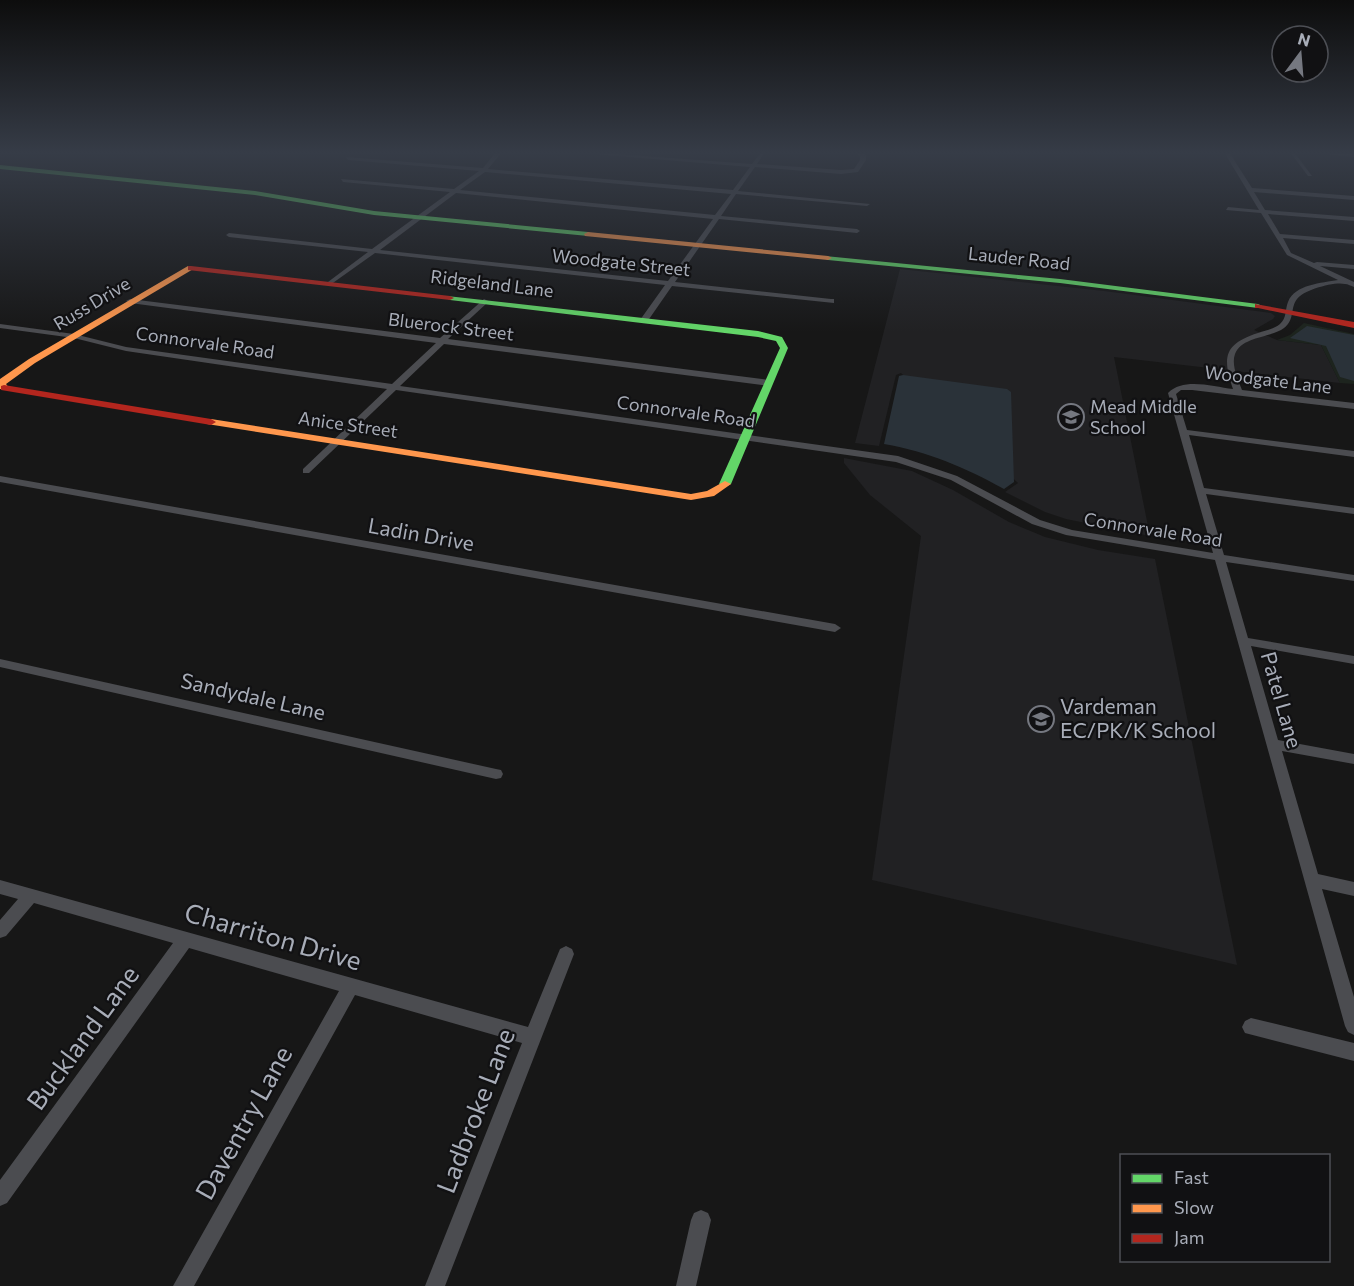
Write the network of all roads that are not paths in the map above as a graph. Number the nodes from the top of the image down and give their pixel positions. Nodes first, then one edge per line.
1 (374, 212) edge
2 (425, 212) edge
3 (665, 212) edge
4 (721, 212) edge
5 (1263, 212) joint
6 (418, 217) junction
7 (717, 217) junction
8 (1354, 219) edge
9 (857, 231) dead end
10 (229, 235) dead end
11 (1279, 236) junction
12 (1354, 242) edge
13 (697, 245) junction
14 (374, 250) junction
15 (1306, 263) junction
16 (1354, 267) edge
17 (191, 268) joint
18 (1344, 281) junction
19 (330, 283) junction
20 (670, 284) junction
21 (1354, 285) edge
22 (130, 301) junction
23 (484, 302) junction
24 (831, 302) dead end
25 (1290, 312) junction
26 (644, 320) junction
27 (1354, 325) edge
28 (0, 326) edge
29 (74, 336) junction
30 (442, 341) junction
31 (13, 373) joint
32 (769, 383) junction
33 (394, 387) junction
34 (1179, 388) joint
35 (1239, 393) junction
36 (1354, 406) edge
37 (1184, 432) junction
38 (746, 437) junction
39 (337, 442) junction
40 (1354, 454) edge
41 (306, 471) dead end
42 (0, 479) edge
43 (1200, 490) junction
44 (1354, 511) edge
45 (1220, 558) junction
46 (1354, 578) edge
47 (835, 628) dead end
48 (1244, 641) junction
49 (1354, 660) edge
50 (0, 663) edge
51 (1273, 744) junction
52 (1354, 759) edge
53 (496, 774) dead end
54 (1313, 880) junction
55 (0, 887) edge
56 (1354, 889) edge
57 (32, 896) junction
58 (0, 931) edge
59 (186, 939) junction
60 (566, 954) dead end
61 (351, 986) junction
62 (1354, 1026) edge
63 (1251, 1027) dead end
64 (532, 1037) junction
65 (1354, 1052) edge
66 (0, 1196) edge
67 (700, 1220) dead end
68 (183, 1286) edge
69 (435, 1286) edge
70 (686, 1286) edge

1 - 6 street, Lauder Road
2 - 6 street
3 - 7 street
4 - 7 street
5 - 8 street
5 - 11 street
6 - 13 street, Lauder Road
6 - 14 street
7 - 9 street
7 - 13 street
10 - 14 street, Woodgate Street
11 - 12 street
11 - 15 street
13 - 20 street
13 - 25 street, Lauder Road
14 - 19 street
14 - 20 street, Woodgate Street
15 - 16 street
15 - 18 street
17 - 19 street, Ridgeland Lane
17 - 22 street, Russ Drive
18 - 21 street
18 - 25 street
19 - 23 street, Ridgeland Lane
20 - 24 street, Woodgate Street
20 - 26 street
22 - 29 street, Russ Drive
22 - 30 street, Bluerock Street
23 - 26 street, Ridgeland Lane
23 - 30 street
25 - 27 street, Lauder Road
25 - 35 street
26 - 32 street, Ridgeland Lane
28 - 29 street, Connorvale Road
29 - 31 street, Russ Drive
29 - 33 street, Connorvale Road
30 - 32 street, Bluerock Street
30 - 33 street
31 - 39 street, Anice Street
32 - 38 street
33 - 38 street, Connorvale Road
33 - 39 street
34 - 35 street, Woodgate Lane
34 - 37 street, Patel Lane
35 - 36 street, Woodgate Lane
37 - 40 street
37 - 43 street, Patel Lane
38 - 39 street, Anice Street
38 - 45 street, Connorvale Road
39 - 41 street
42 - 47 street, Ladin Drive
43 - 44 street
43 - 45 street, Patel Lane
45 - 46 street, Connorvale Road
45 - 48 street, Patel Lane
48 - 49 street
48 - 51 street, Patel Lane
50 - 53 street, Sandydale Lane
51 - 52 street
51 - 54 street, Patel Lane
54 - 56 street
54 - 62 street, Patel Lane
55 - 57 street, Charriton Drive
57 - 58 street
57 - 59 street, Charriton Drive
59 - 61 street, Charriton Drive
59 - 66 street, Buckland Lane
60 - 64 street, Ladbroke Lane
61 - 64 street, Charriton Drive
61 - 68 street, Daventry Lane
63 - 65 street
64 - 69 street, Ladbroke Lane
67 - 70 street

